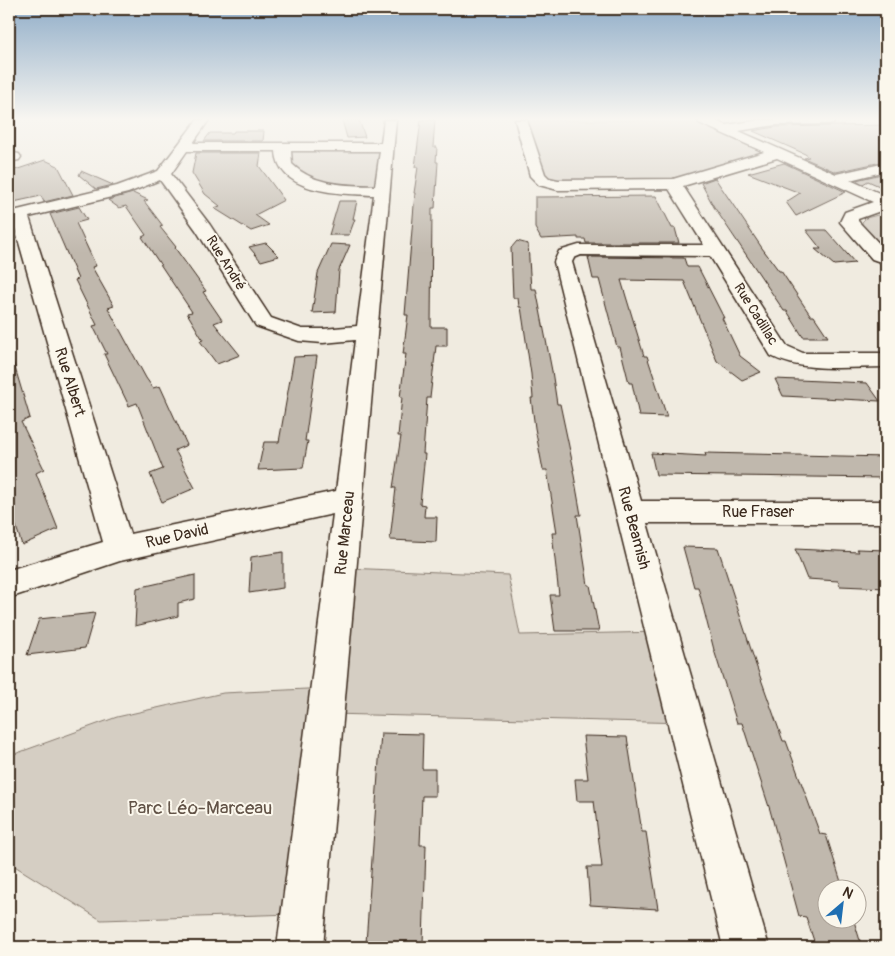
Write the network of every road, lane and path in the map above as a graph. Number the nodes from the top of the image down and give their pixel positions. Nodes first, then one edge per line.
1 (170, 165) edge
2 (285, 165) edge
3 (385, 165) edge
4 (535, 165) edge
5 (739, 165) edge
6 (803, 165) edge
7 (886, 167) edge
8 (163, 174) junction
9 (834, 179) junction
10 (674, 184) junction
11 (382, 191) junction
12 (886, 203) edge
13 (14, 216) edge
14 (716, 251) junction
15 (886, 258) edge
16 (367, 332) junction
17 (886, 360) edge
18 (349, 498) junction
19 (630, 512) junction
20 (886, 512) edge
21 (120, 549) junction
22 (9, 584) edge
23 (300, 947) edge
24 (746, 947) edge

1 - 8 street
2 - 11 street
3 - 11 street, Rue Marceau
4 - 10 street
5 - 10 street
6 - 9 street
7 - 9 street
8 - 13 street
8 - 16 street, Rue André
9 - 12 street
10 - 14 street, Rue Cadillac
11 - 16 street, Rue Marceau
12 - 15 street
13 - 21 street, Rue Albert
14 - 17 street, Rue Cadillac
14 - 19 street, Rue Beamish
16 - 18 street, Rue Marceau
18 - 21 street, Rue David
18 - 23 street, Rue Marceau
19 - 20 street, Rue Fraser
19 - 24 street, Rue Beamish
21 - 22 street, Rue David

